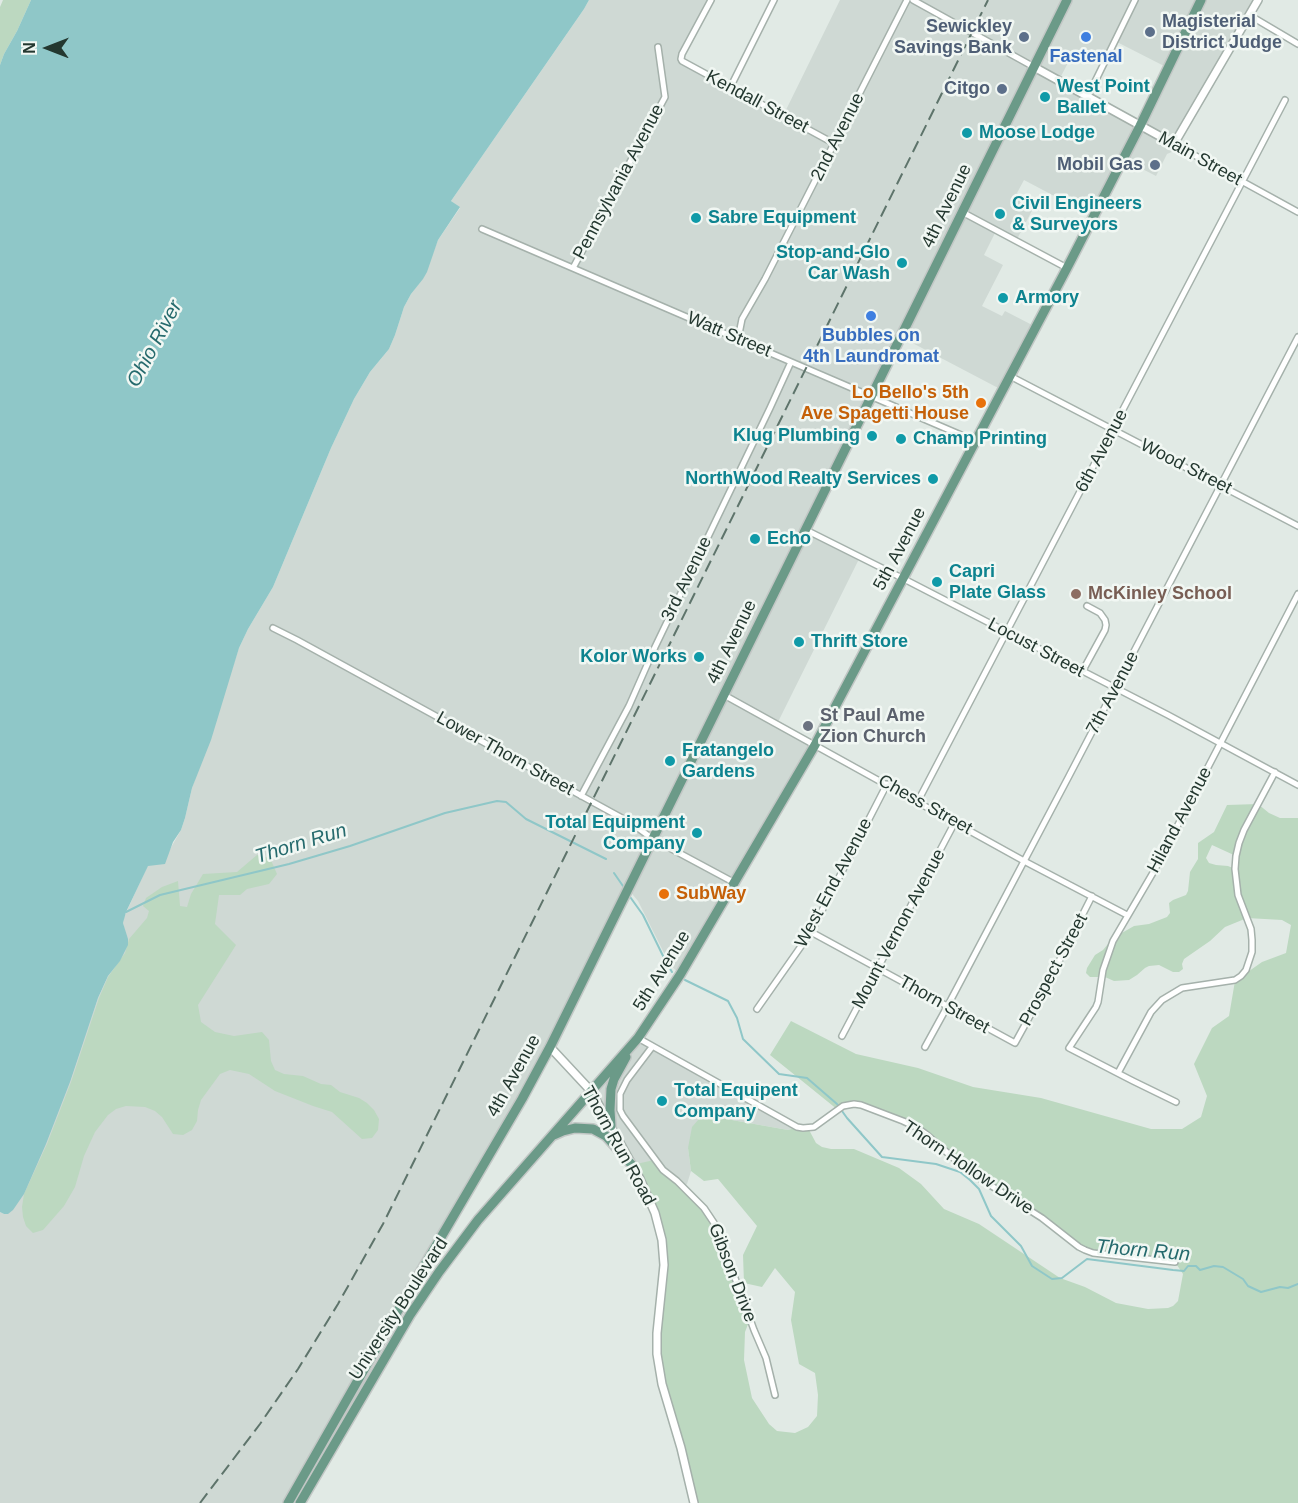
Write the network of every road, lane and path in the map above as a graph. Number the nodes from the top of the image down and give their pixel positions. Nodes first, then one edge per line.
1 (711, 0) edge
2 (774, 0) edge
3 (907, 0) edge
4 (913, 0) edge
5 (1067, 0) edge
6 (1135, 0) edge
7 (1201, 0) edge
8 (1258, 0) edge
9 (1249, 15) junction
10 (1298, 44) edge
11 (658, 47) dead end
12 (1034, 67) junction
13 (730, 88) junction
14 (1089, 96) junction
15 (1285, 100) dead end
16 (1140, 126) junction
17 (835, 144) junction
18 (1174, 144) junction
19 (1242, 182) junction
20 (962, 212) junction
21 (1298, 212) edge
22 (482, 229) dead end
23 (573, 268) junction
24 (1067, 268) junction
25 (1298, 337) edge
26 (738, 339) junction
27 (791, 362) junction
28 (1010, 376) junction
29 (871, 396) junction
30 (1113, 430) junction
31 (975, 441) junction
32 (1221, 485) junction
33 (1298, 526) edge
34 (806, 530) junction
35 (904, 579) junction
36 (1298, 594) edge
37 (1087, 606) dead end
38 (273, 628) dead end
39 (1007, 633) junction
40 (1082, 672) junction
41 (1115, 688) junction
42 (724, 695) junction
43 (1220, 743) junction
44 (815, 745) junction
45 (1275, 772) junction
46 (887, 784) junction
47 (1298, 784) edge
48 (581, 796) junction
49 (918, 801) junction
50 (955, 822) junction
51 (653, 839) junction
52 (1024, 861) junction
53 (735, 883) junction
54 (1092, 896) junction
55 (1127, 915) junction
56 (811, 932) junction
57 (878, 969) junction
58 (947, 1007) junction
59 (757, 1009) dead end
60 (842, 1036) dead end
61 (638, 1038) junction
62 (1015, 1043) joint
63 (550, 1047) junction
64 (652, 1047) junction
65 (925, 1047) dead end
66 (1118, 1073) junction
67 (591, 1091) junction
68 (1176, 1102) dead end
69 (611, 1126) junction
70 (552, 1136) junction
71 (632, 1166) junction
72 (1174, 1262) dead end
73 (416, 1281) junction
74 (429, 1287) junction
75 (410, 1290) joint
76 (775, 1395) dead end
77 (288, 1503) edge
78 (300, 1503) edge
79 (694, 1503) edge

1 - 13 street, Kendall Street
2 - 13 street
3 - 17 street, 2nd Avenue
4 - 12 street, Main Street
5 - 12 main road, 4th Avenue
6 - 14 street
7 - 16 main road, 5th Avenue
8 - 9 street
9 - 10 street
9 - 18 street
11 - 23 street, Pennsylvania Avenue
12 - 14 street, Main Street
12 - 20 main road, 4th Avenue
13 - 17 street, Kendall Street
14 - 16 street, Main Street
15 - 19 street, 6th Avenue
16 - 18 street, Main Street
16 - 24 main road, 5th Avenue
17 - 26 street, 2nd Avenue
18 - 19 street, Main Street
19 - 21 street, Main Street
19 - 30 street, 6th Avenue
20 - 24 street
20 - 29 main road, 4th Avenue
22 - 23 street, Watt Street
23 - 26 street, Watt Street
24 - 28 main road, 5th Avenue
25 - 32 street, 7th Avenue
26 - 27 street, Watt Street
27 - 29 street, Watt Street
27 - 48 street, 3rd Avenue
28 - 30 street, Wood Street
28 - 31 main road, 5th Avenue
29 - 31 street, Watt Street
29 - 34 main road, 4th Avenue
30 - 32 street, Wood Street
30 - 39 street, 6th Avenue
31 - 35 main road, 5th Avenue
32 - 33 street, Wood Street
32 - 41 street, 7th Avenue
34 - 35 street, Locust Street
34 - 42 main road, 4th Avenue
35 - 39 street, Locust Street
35 - 44 main road, 5th Avenue
36 - 43 street, Hiland Avenue
37 - 40 street
38 - 48 street, Lower Thorn Street
39 - 40 street, Locust Street
39 - 49 street, 6th Avenue
40 - 41 street, Locust Street
41 - 43 street, Locust Street
41 - 52 street, 7th Avenue
42 - 44 street, Chess Street
42 - 51 main road, 4th Avenue
43 - 45 street, Locust Street
43 - 55 street, Hiland Avenue
44 - 46 street, Chess Street
44 - 53 main road, 5th Avenue
45 - 47 street, Locust Street
45 - 66 street
46 - 49 street, Chess Street
46 - 56 street, West End Avenue
48 - 51 street, Lower Thorn Street
49 - 50 street, Chess Street
50 - 52 street, Chess Street
50 - 57 street, Mount Vernon Avenue
51 - 53 street, Lower Thorn Street
51 - 63 main road, 4th Avenue
52 - 54 street, Chess Street
52 - 58 street, 7th Avenue
53 - 61 main road, 5th Avenue
54 - 55 street, Chess Street
54 - 62 street, Prospect Street
55 - 66 street, Hiland Avenue
56 - 57 street, Thorn Street
56 - 59 street, West End Avenue
57 - 58 street, Thorn Street
57 - 60 street, Mount Vernon Avenue
58 - 62 street, Thorn Street
58 - 65 street, 7th Avenue
61 - 64 street, Thorn Hollow Drive
61 - 67 main road, 5th Avenue
61 - 69 main road
63 - 67 street, Thorn Run Road
63 - 73 main road, 4th Avenue
64 - 72 street, Thorn Hollow Drive
64 - 76 street, Gibson Drive
66 - 68 street
67 - 69 street, Thorn Run Road
67 - 70 main road, University Boulevard
69 - 71 street, Thorn Run Road
70 - 71 main road
70 - 74 main road, University Boulevard
71 - 79 street, Thorn Run Road
73 - 74 main road
73 - 75 main road, 4th Avenue
74 - 78 main road, University Boulevard
75 - 77 main road, University Boulevard

